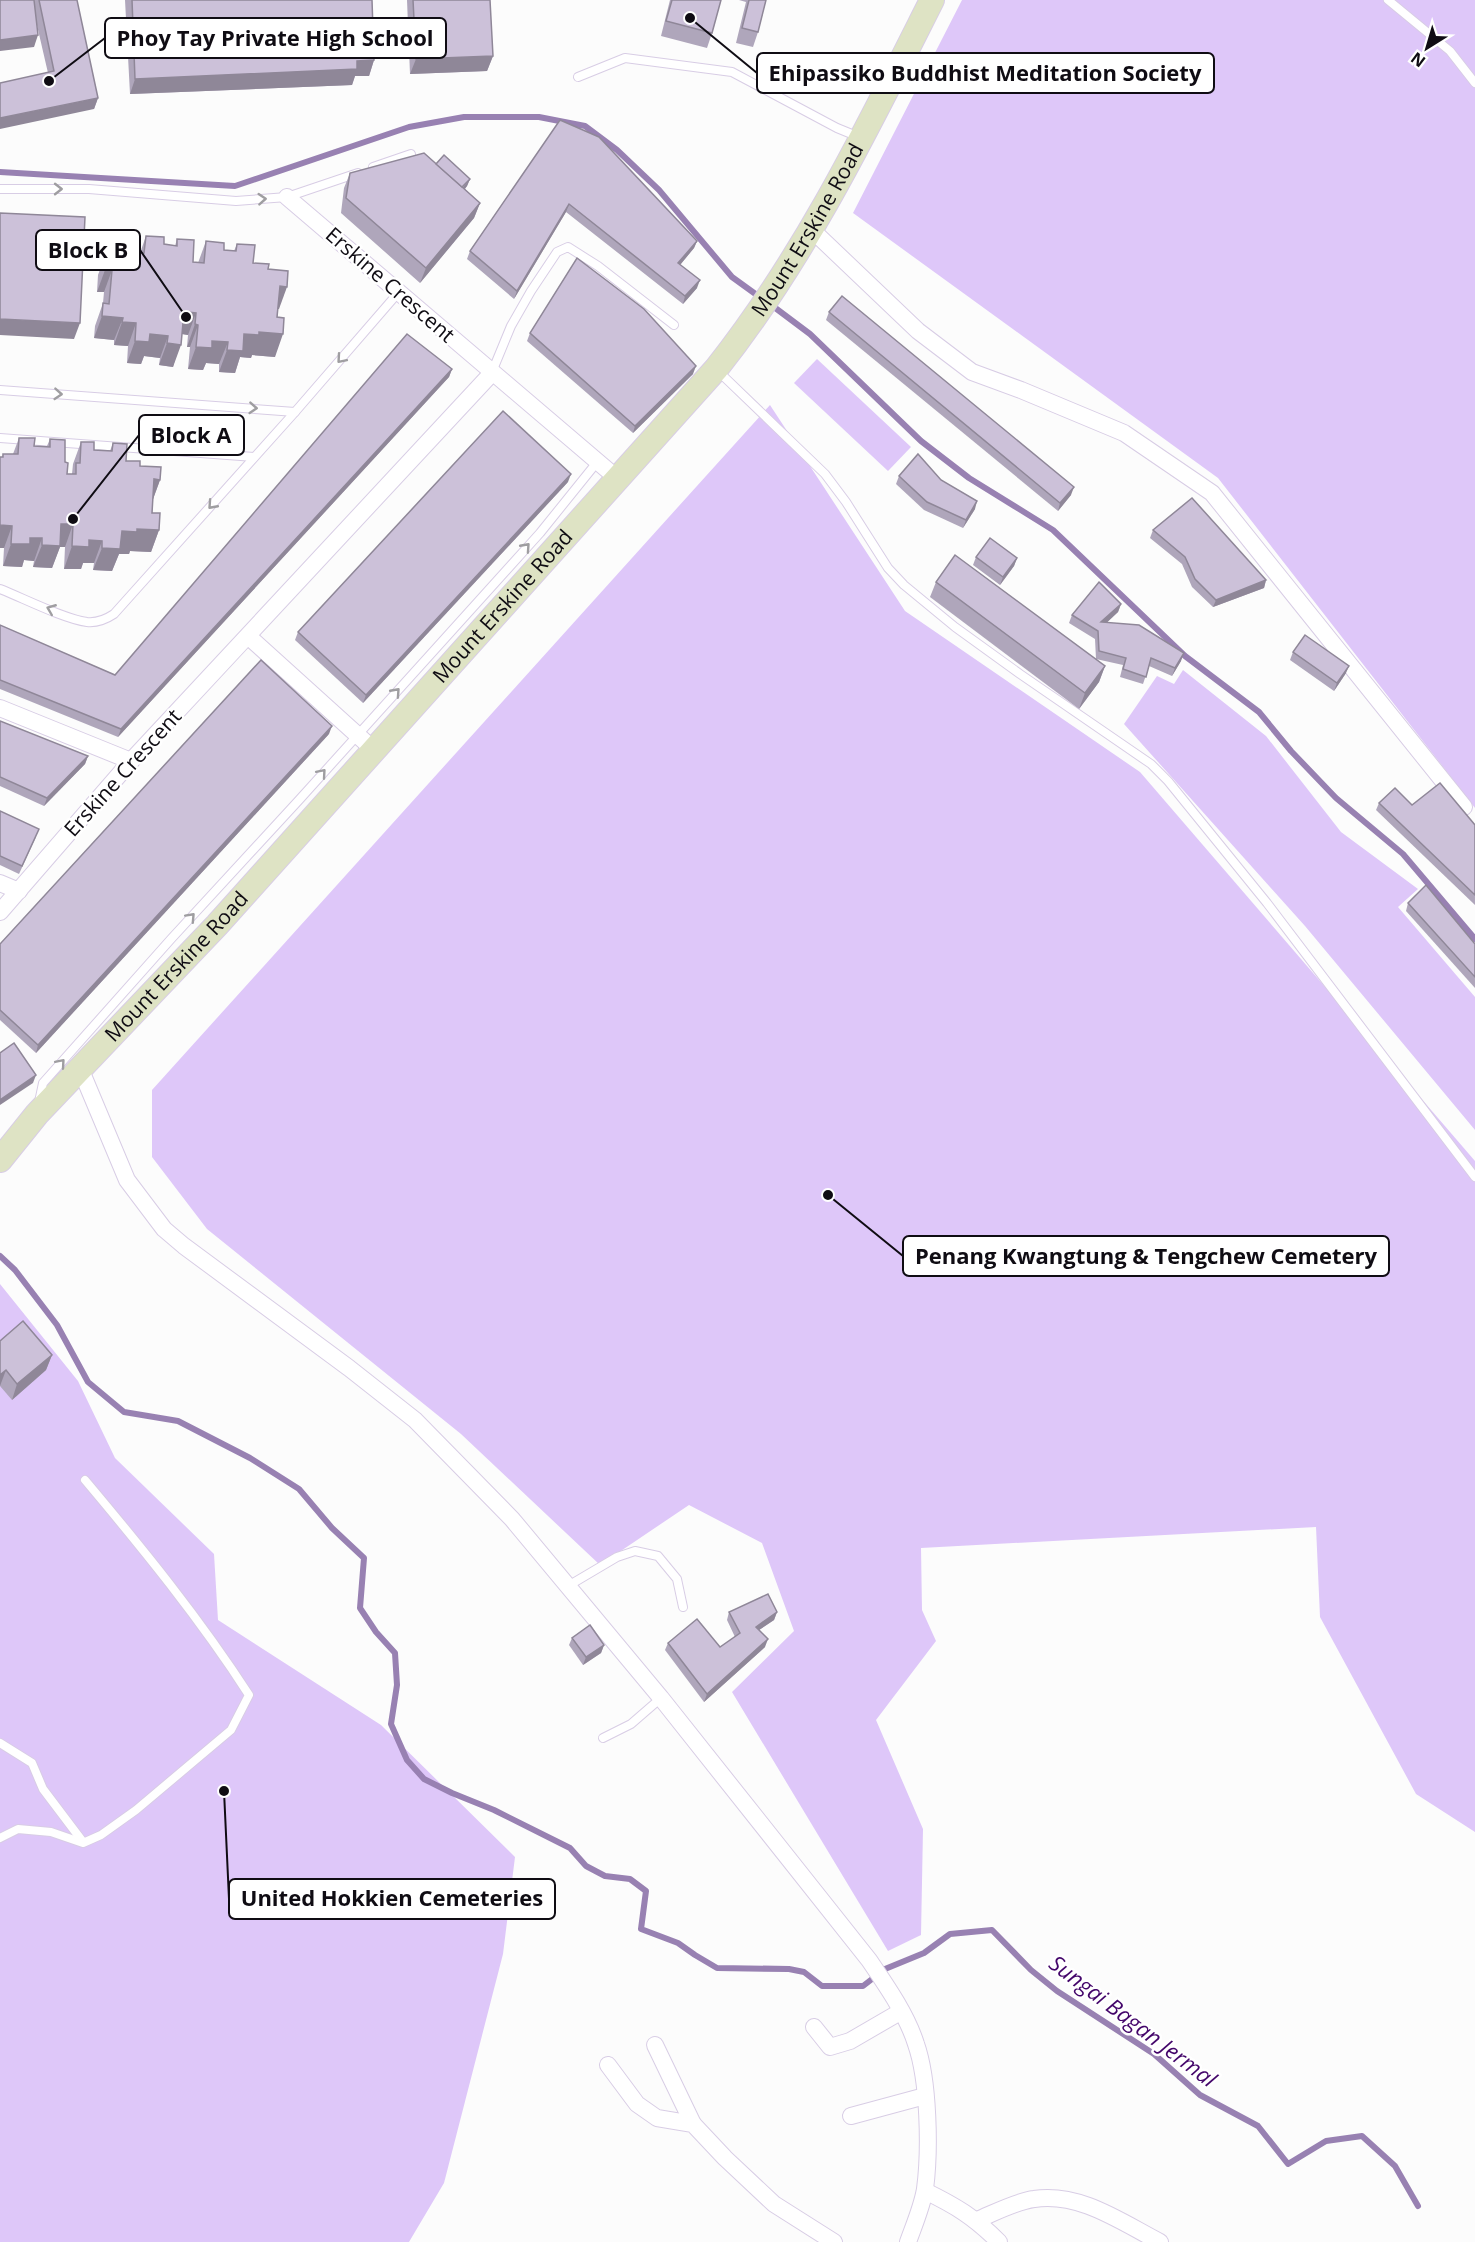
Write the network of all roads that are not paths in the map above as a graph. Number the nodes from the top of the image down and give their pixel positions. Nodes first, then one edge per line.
1 (932, 0) edge
2 (1388, 0) edge
3 (578, 77) dead end
4 (1475, 83) edge
5 (862, 138) junction
6 (411, 154) edge
7 (0, 189) edge
8 (287, 197) junction
9 (811, 229) junction
10 (398, 293) junction
11 (674, 326) dead end
12 (716, 369) junction
13 (492, 373) junction
14 (0, 390) edge
15 (296, 412) junction
16 (0, 438) edge
17 (254, 457) junction
18 (598, 461) junction
19 (618, 479) junction
20 (0, 589) edge
21 (249, 637) junction
22 (0, 708) edge
23 (365, 742) junction
24 (131, 761) junction
25 (1464, 807) dead end
26 (0, 884) edge
27 (19, 891) junction
28 (0, 912) edge
29 (80, 1068) junction
30 (37, 1114) junction
31 (3, 1150) edge
32 (1475, 1177) edge
33 (84, 1480) dead end
34 (568, 1586) junction
35 (683, 1607) dead end
36 (661, 1698) junction
37 (603, 1738) dead end
38 (0, 1743) edge
39 (0, 1838) edge
40 (83, 1843) junction
41 (900, 2012) junction
42 (813, 2027) dead end
43 (655, 2045) dead end
44 (608, 2065) dead end
45 (925, 2097) junction
46 (851, 2116) dead end
47 (693, 2124) junction
48 (924, 2191) junction
49 (977, 2220) junction
50 (834, 2242) edge
51 (908, 2242) edge
52 (999, 2242) edge
53 (1160, 2242) edge

1 - 5 main road, Mount Erskine Road
2 - 4 lane
3 - 5 lane
5 - 9 main road, Mount Erskine Road
6 - 8 lane
7 -> 8 lane
8 - 10 street, Erskine Crescent
9 - 12 main road, Mount Erskine Road
9 - 25 street
10 - 13 street, Erskine Crescent
10 -> 15 lane
11 - 13 lane
12 - 19 main road, Mount Erskine Road
12 - 32 lane
13 - 18 street, Erskine Crescent
13 - 21 street, Erskine Crescent
14 -> 15 lane
15 - 17 lane
16 - 17 lane
17 -> 20 lane
18 - 19 street, Erskine Crescent
23 -> 18 lane
19 - 23 main road, Mount Erskine Road
21 - 23 street
21 - 24 street, Erskine Crescent
22 - 24 street
23 - 29 main road, Mount Erskine Road
30 -> 23 lane
24 - 27 street, Erskine Crescent
26 - 27 street
27 - 28 street, Erskine Crescent
29 - 30 main road, Mount Erskine Road
29 - 34 street
30 - 31 main road, Mount Erskine Road
33 - 40 lane
34 - 35 lane
34 - 36 street
36 - 37 lane
36 - 41 street
38 - 40 lane
39 - 40 lane
41 - 42 street
41 - 45 street
43 - 47 street
44 - 47 street
45 - 46 street
45 - 48 street
47 - 50 street
48 - 49 street
48 - 51 street
49 - 52 street
49 - 53 street

